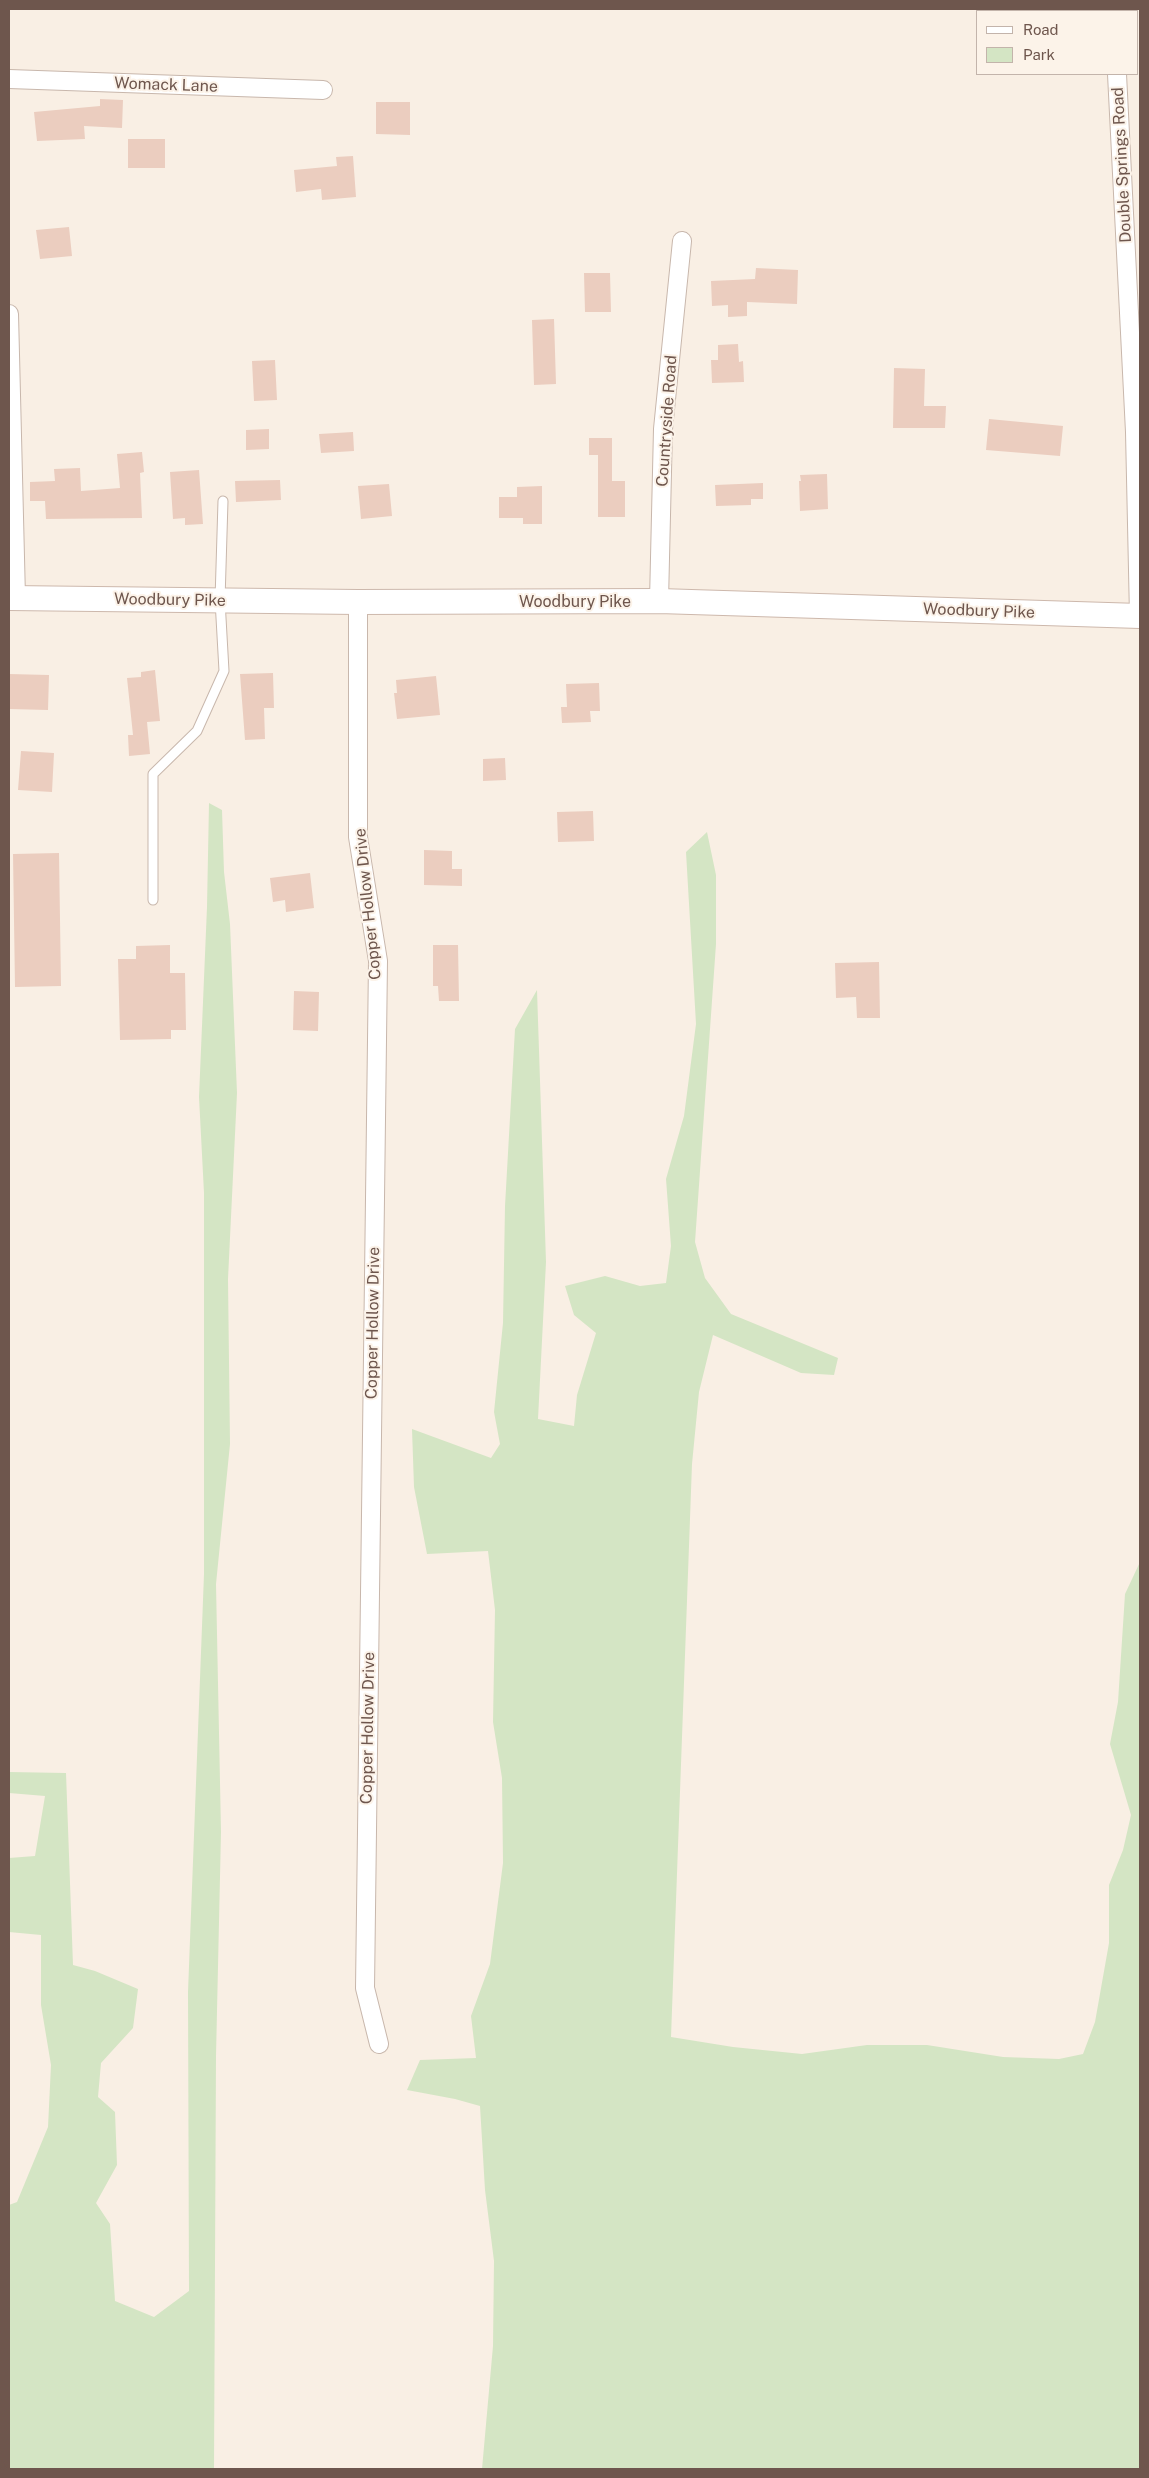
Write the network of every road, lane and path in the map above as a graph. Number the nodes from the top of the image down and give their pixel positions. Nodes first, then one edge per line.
1 (1117, 75) edge
2 (9, 79) edge
3 (323, 90) dead end
4 (682, 241) dead end
5 (9, 314) edge
6 (223, 501) dead end
7 (13, 598) edge
8 (220, 600) junction
9 (358, 602) junction
10 (659, 602) junction
11 (1139, 616) edge
12 (154, 900) dead end
13 (379, 2044) dead end

1 - 11 street, Double Springs Road
2 - 3 street, Womack Lane
4 - 10 street, Countryside Road
5 - 7 street
6 - 8 lane
7 - 8 street, Woodbury Pike
8 - 9 street, Woodbury Pike
8 - 12 lane
9 - 10 street, Woodbury Pike
9 - 13 street, Copper Hollow Drive
10 - 11 street, Woodbury Pike

